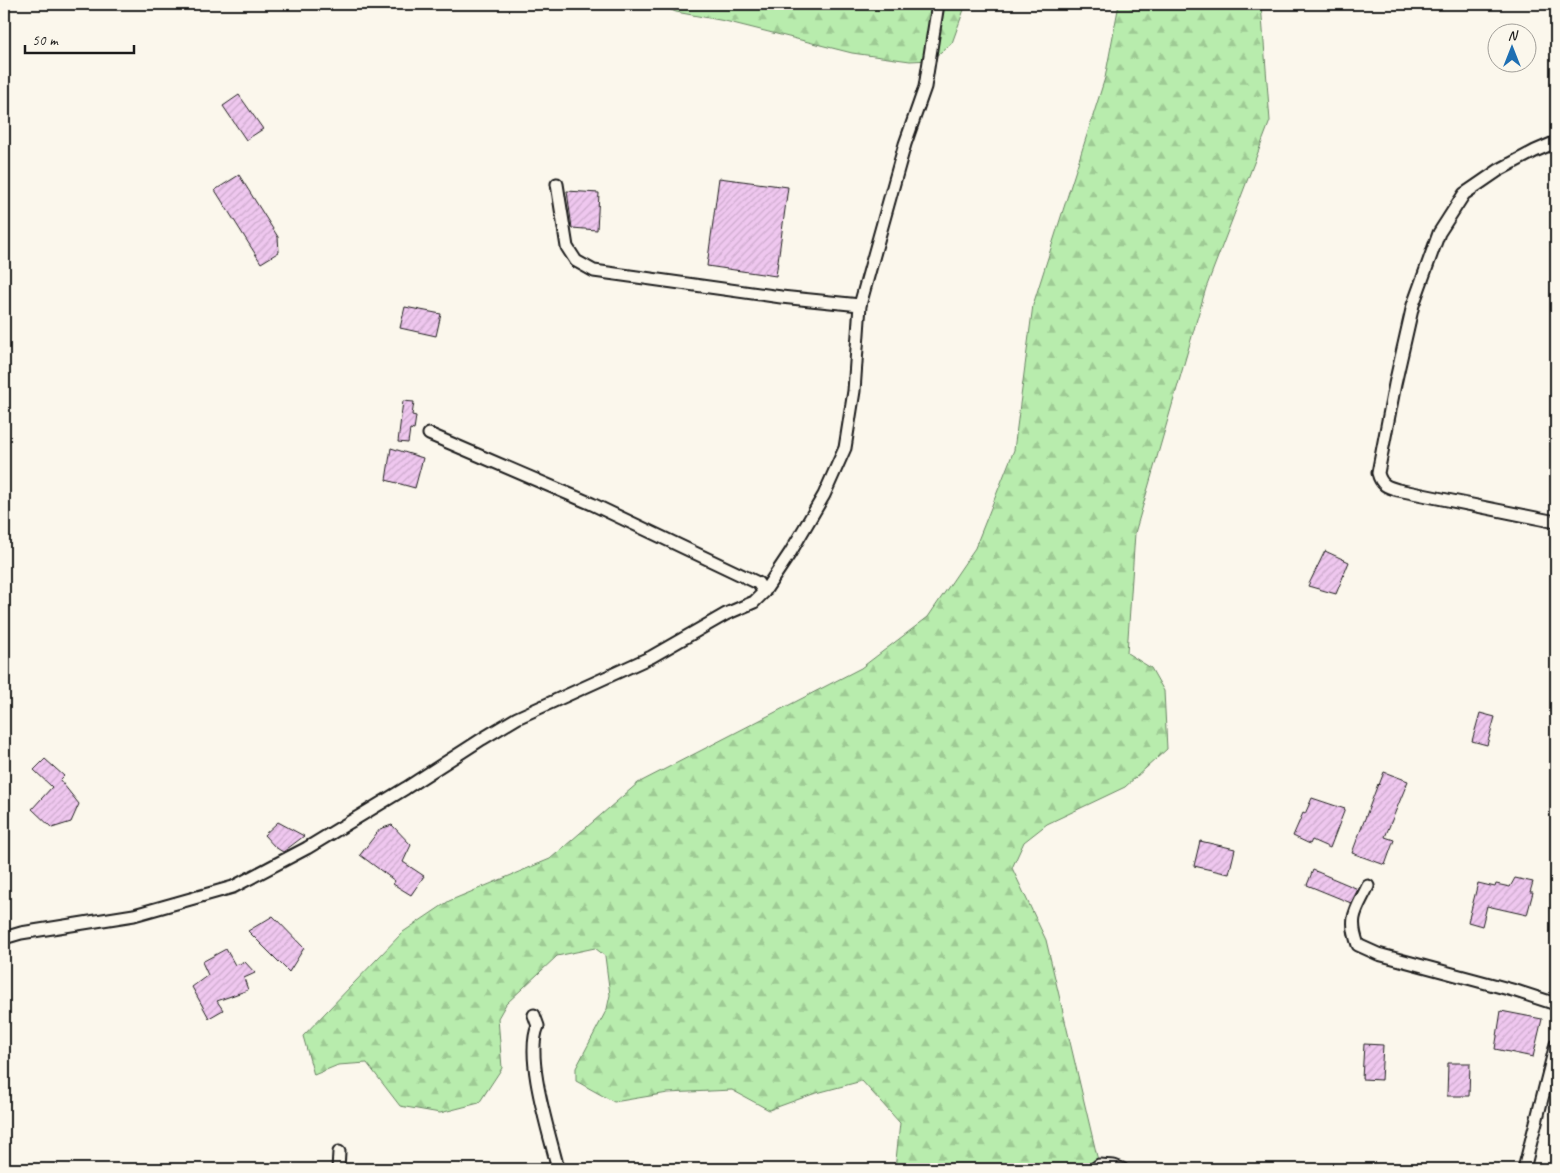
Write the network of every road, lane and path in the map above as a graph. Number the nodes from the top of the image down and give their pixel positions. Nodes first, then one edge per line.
1 (938, 4) edge
2 (1556, 142) edge
3 (557, 184) dead end
4 (860, 305) junction
5 (430, 434) dead end
6 (1556, 522) edge
7 (764, 592) junction
8 (1368, 886) dead end
9 (4, 938) edge
10 (1556, 1004) edge
11 (534, 1015) dead end
12 (1556, 1044) edge
13 (339, 1152) dead end
14 (338, 1169) edge
15 (558, 1169) edge
16 (1094, 1169) edge
17 (1122, 1169) edge
18 (1524, 1169) edge

1 - 4 street
2 - 6 street
3 - 4 street
4 - 7 street
5 - 7 street
7 - 9 street
8 - 10 street
11 - 15 street
12 - 18 street
13 - 14 street
16 - 17 street

